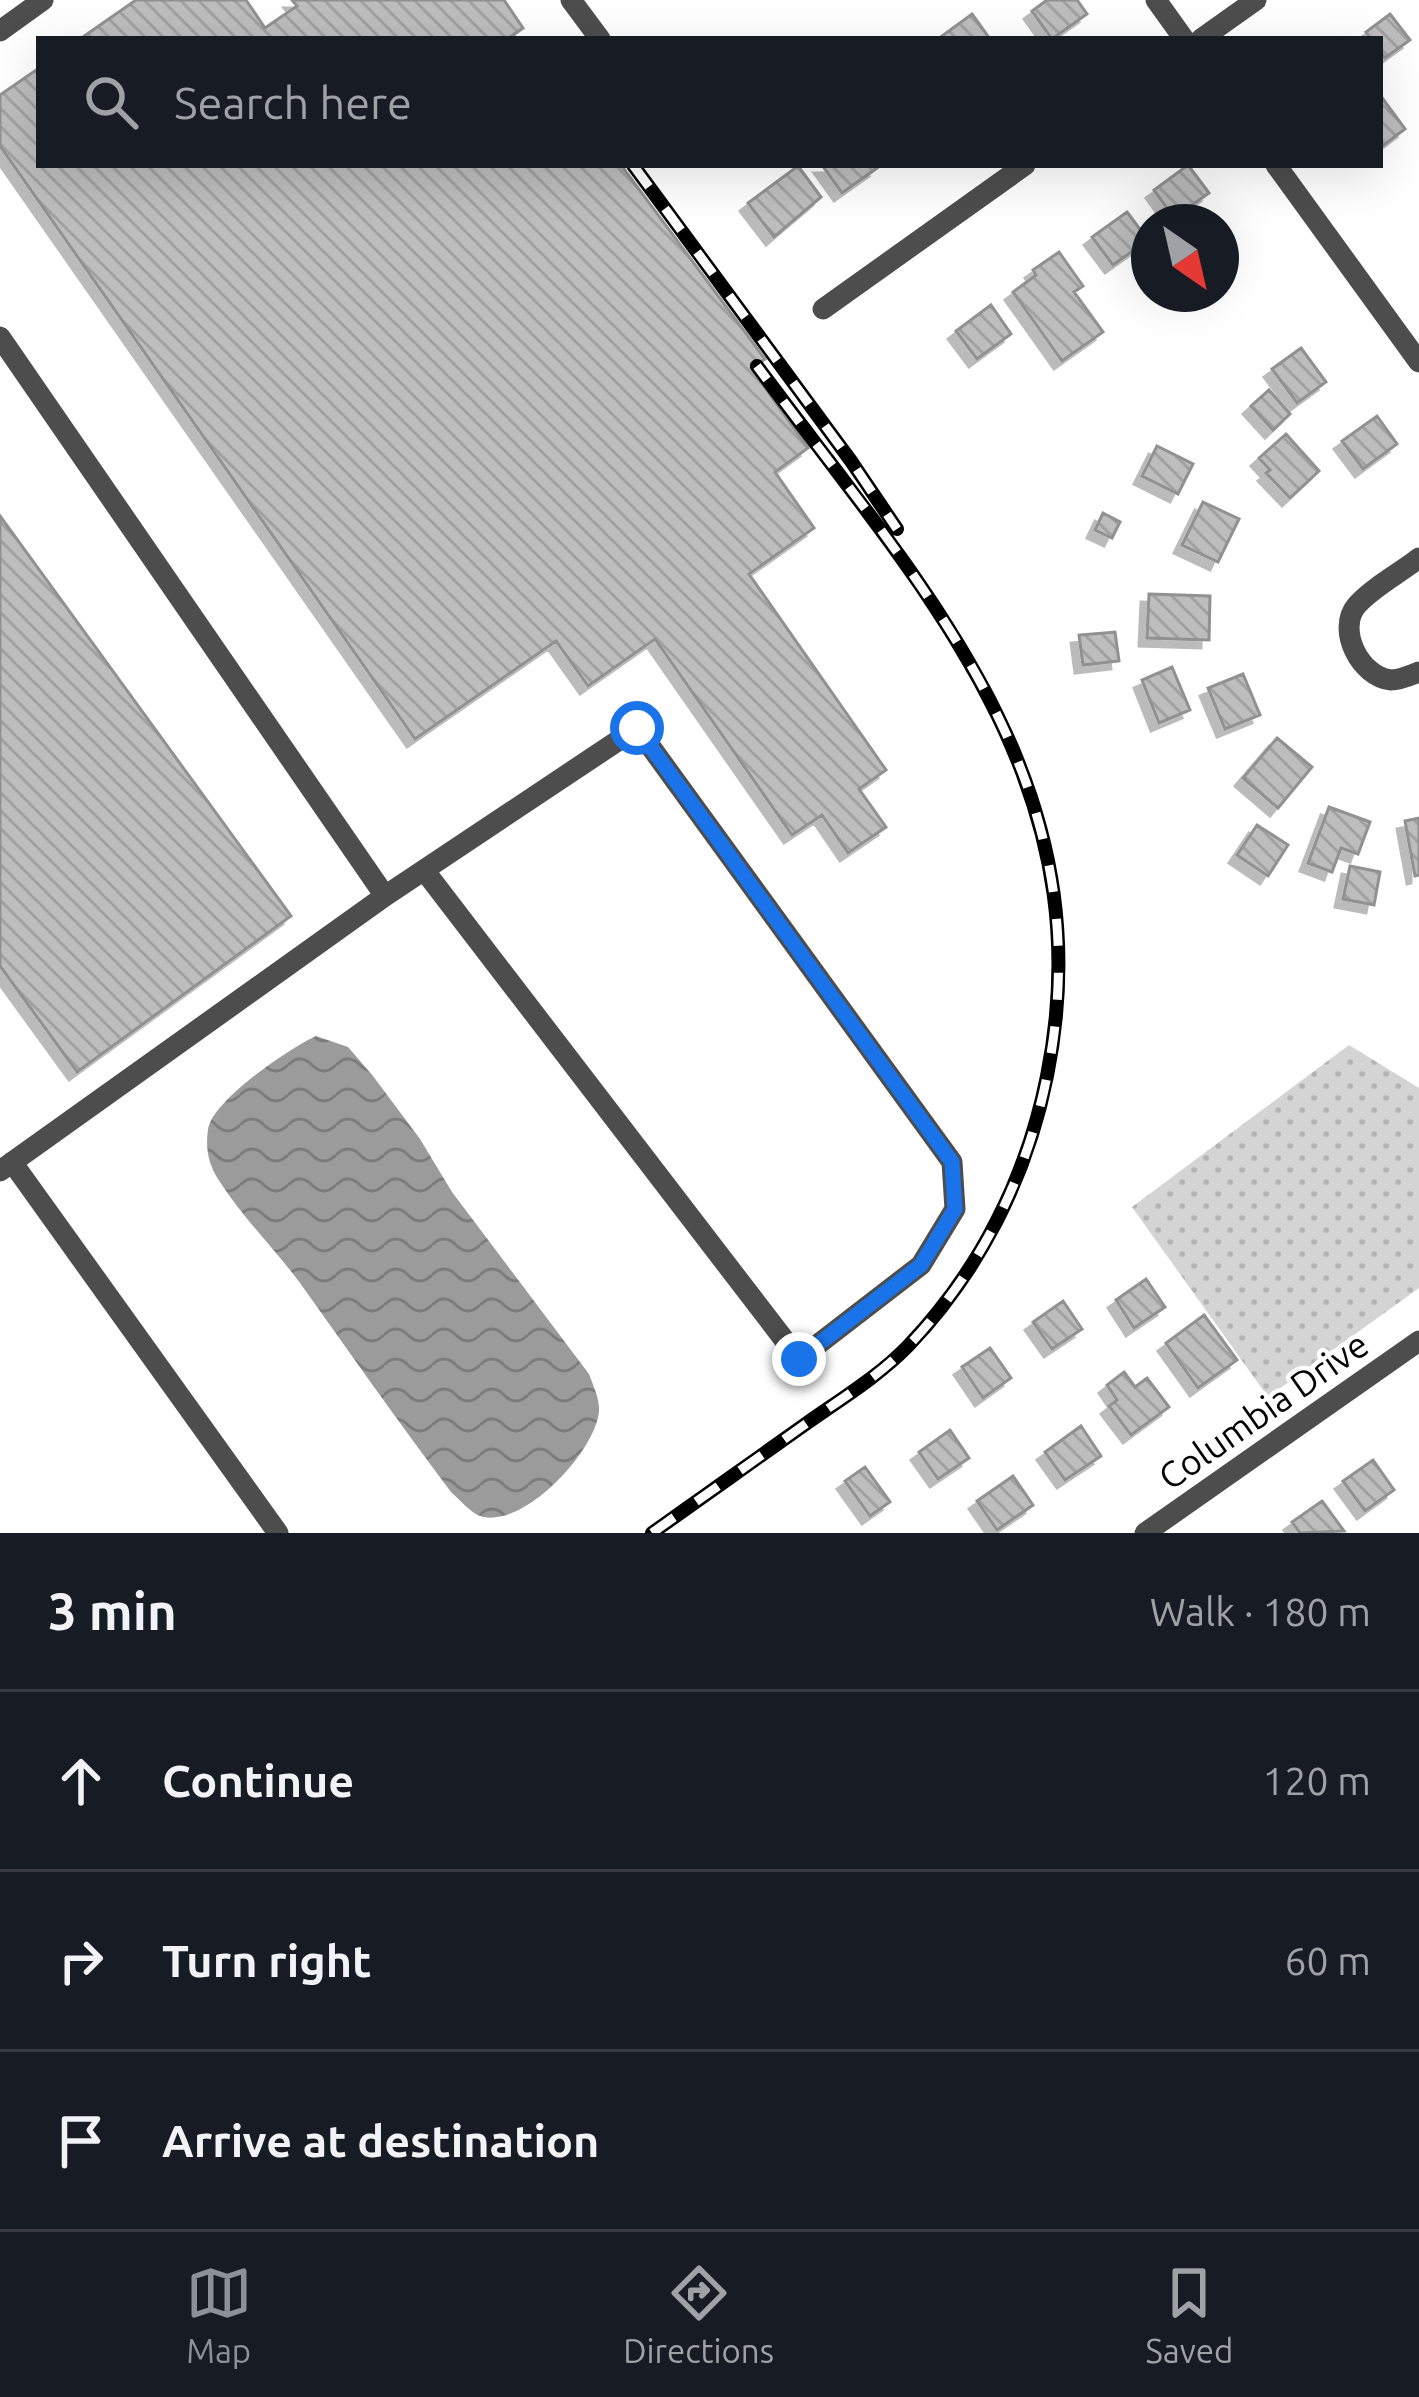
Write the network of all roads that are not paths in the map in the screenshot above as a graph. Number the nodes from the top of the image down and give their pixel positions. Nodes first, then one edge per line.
1 (44, 0) edge
2 (571, 0) edge
3 (1156, 0) edge
4 (1256, 0) edge
5 (0, 31) edge
6 (598, 36) edge
7 (1182, 36) edge
8 (1205, 36) edge
9 (1021, 168) edge
10 (1278, 168) edge
11 (823, 309) dead end
12 (0, 337) edge
13 (1419, 362) edge
14 (1419, 558) edge
15 (1419, 672) edge
16 (424, 870) junction
17 (385, 896) junction
18 (6, 1167) edge
19 (1419, 1341) edge
20 (278, 1533) edge
21 (1145, 1533) edge

1 - 5 street
2 - 6 street
3 - 7 street
4 - 8 street
9 - 11 street
10 - 13 street
12 - 17 street
14 - 15 street
16 - 16 street
16 - 17 street
17 - 18 street
18 - 20 street
19 - 21 street, Columbia Drive

